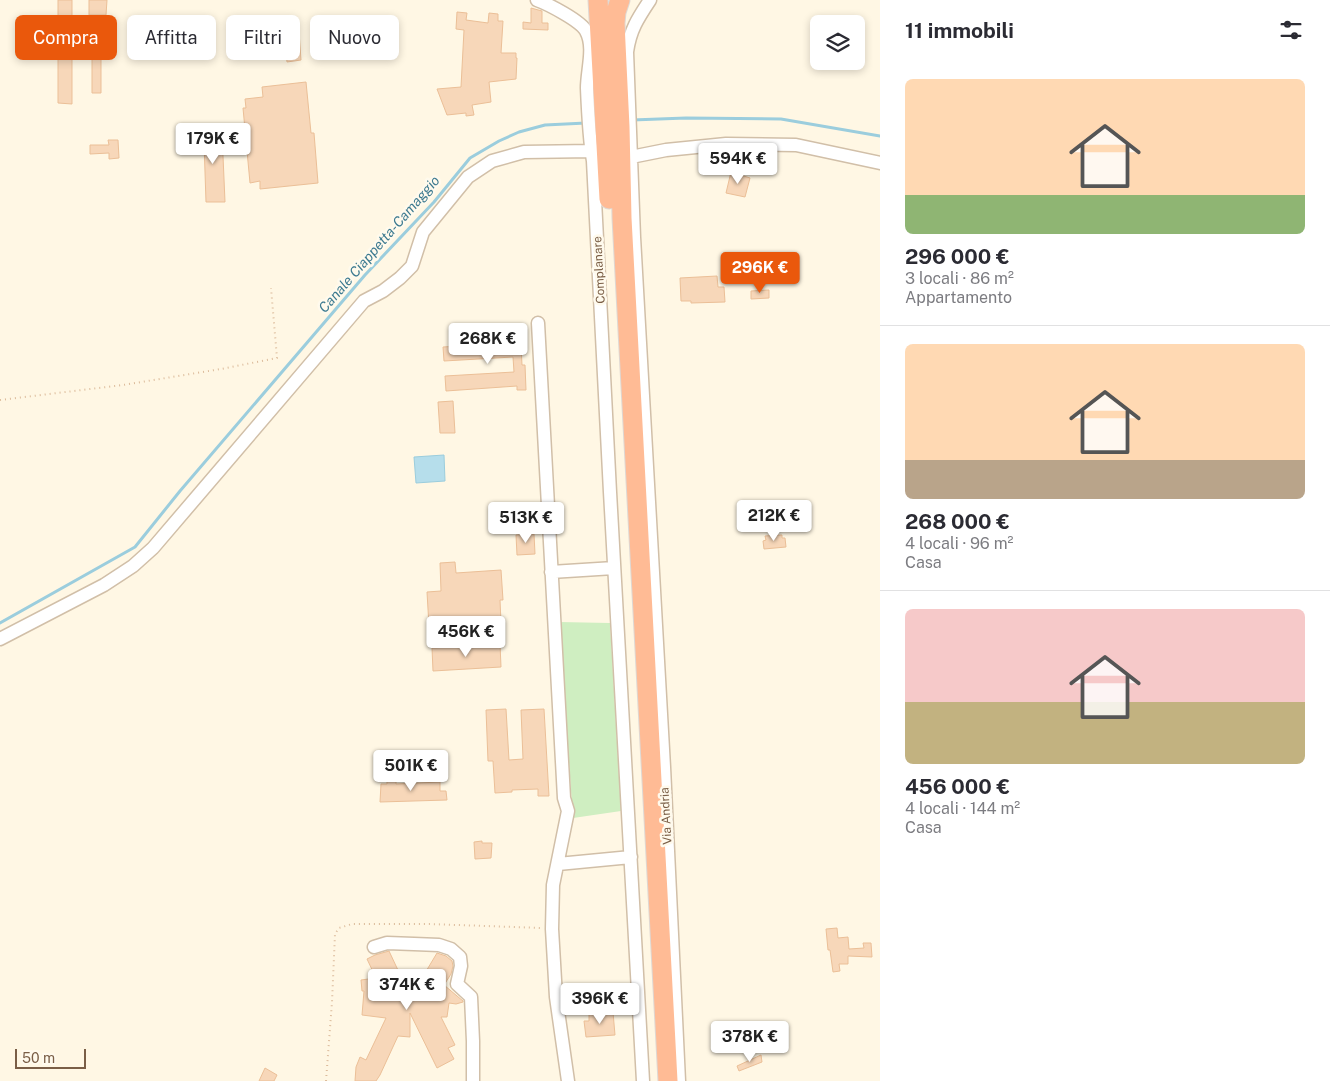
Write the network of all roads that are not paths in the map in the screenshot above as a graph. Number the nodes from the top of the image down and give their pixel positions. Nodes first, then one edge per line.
1 (538, 0) edge
2 (598, 0) edge
3 (620, 0) edge
4 (650, 0) edge
5 (610, 105) junction
6 (611, 128) junction
7 (592, 150) junction
8 (631, 157) junction
9 (880, 163) edge
10 (538, 323) dead end
11 (651, 550) joint
12 (614, 568) junction
13 (551, 572) junction
14 (0, 639) edge
15 (630, 857) junction
16 (558, 864) junction
17 (374, 947) dead end
18 (473, 1081) edge
19 (568, 1081) edge
20 (644, 1081) edge
21 (656, 1081) edge
22 (668, 1081) edge
23 (679, 1081) edge

1 - 5 street, Complanare
2 - 5 highway
3 - 5 highway
4 - 5 street, Complanare
5 - 6 highway
5 - 6 street, Complanare
6 - 7 street, Complanare
6 - 8 street, Complanare
6 - 21 highway
6 - 22 highway
7 - 12 street, Complanare
7 - 14 street
8 - 9 street
8 - 11 street, Complanare
10 - 13 street
11 - 23 street, Via Andria
12 - 13 street
12 - 15 street
13 - 16 street
15 - 16 street
15 - 20 street
16 - 19 street
17 - 18 street

